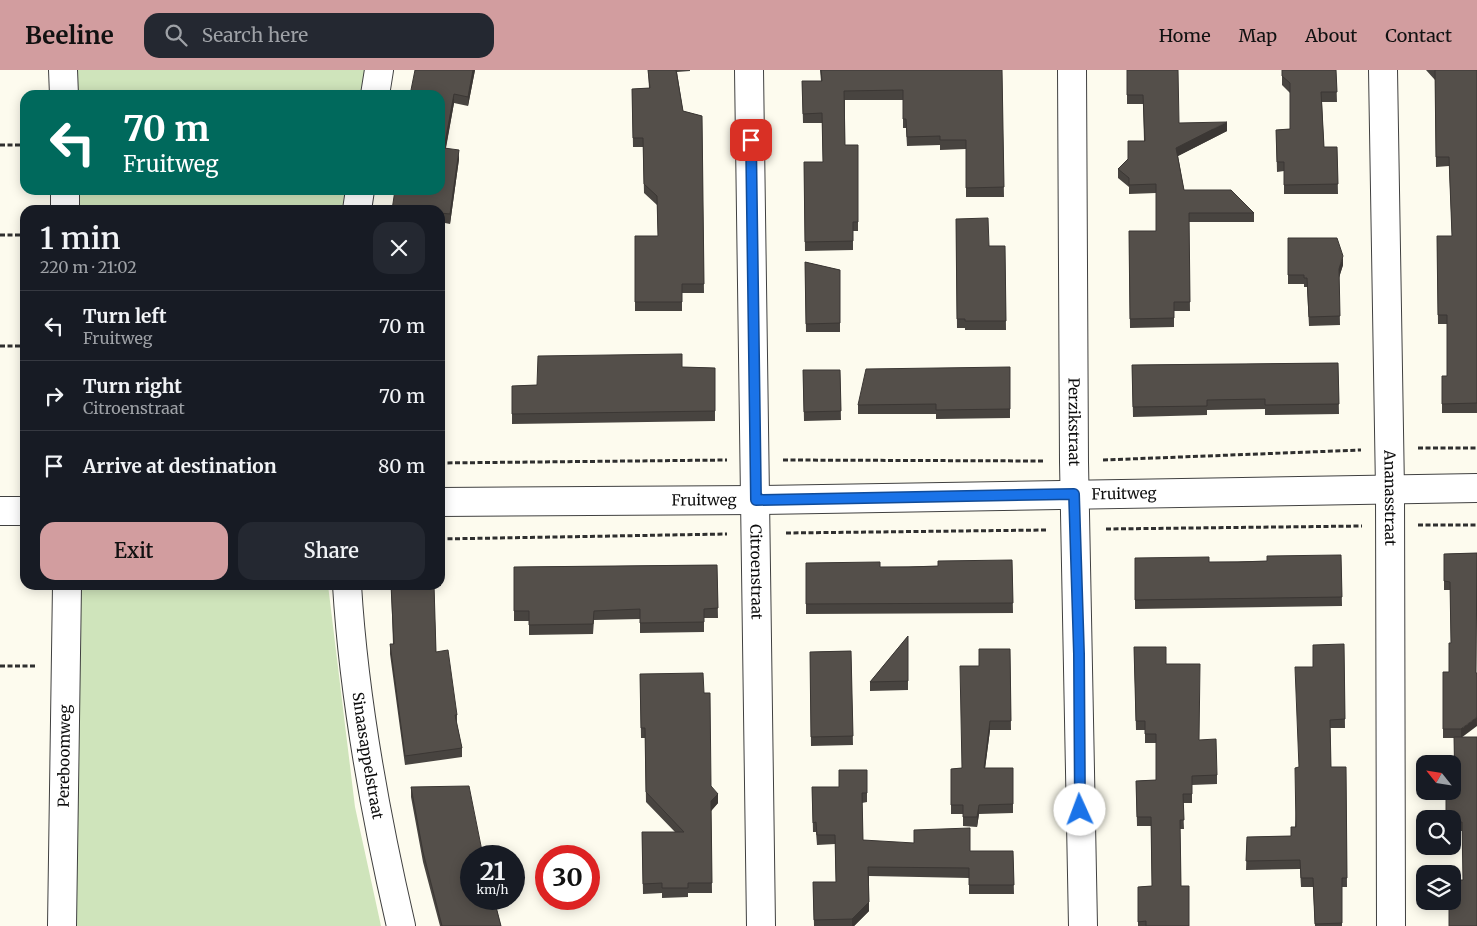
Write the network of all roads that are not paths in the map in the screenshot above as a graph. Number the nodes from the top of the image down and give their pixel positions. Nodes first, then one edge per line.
1 (63, 70) edge
2 (379, 70) edge
3 (749, 70) edge
4 (1072, 70) edge
5 (1383, 70) edge
6 (64, 90) edge
7 (376, 90) edge
8 (1477, 488) edge
9 (1390, 490) junction
10 (1074, 494) junction
11 (756, 500) junction
12 (445, 502) edge
13 (20, 510) edge
14 (0, 511) edge
15 (67, 590) edge
16 (348, 590) edge
17 (62, 926) edge
18 (401, 926) edge
19 (761, 926) edge
20 (1083, 926) edge
21 (1391, 926) edge

1 - 6 street
2 - 7 street
3 - 11 street, Citroenstraat
4 - 10 street, Perzikstraat
5 - 9 street, Ananasstraat
8 - 9 street, Fruitweg
9 - 10 street, Fruitweg
9 - 21 street, Ananasstraat
10 - 11 street, Fruitweg
10 - 20 street, Perzikstraat
11 - 12 street, Fruitweg
11 - 19 street, Citroenstraat
13 - 14 street
15 - 17 street, Pereboomweg
16 - 18 street, Sinaasappelstraat

